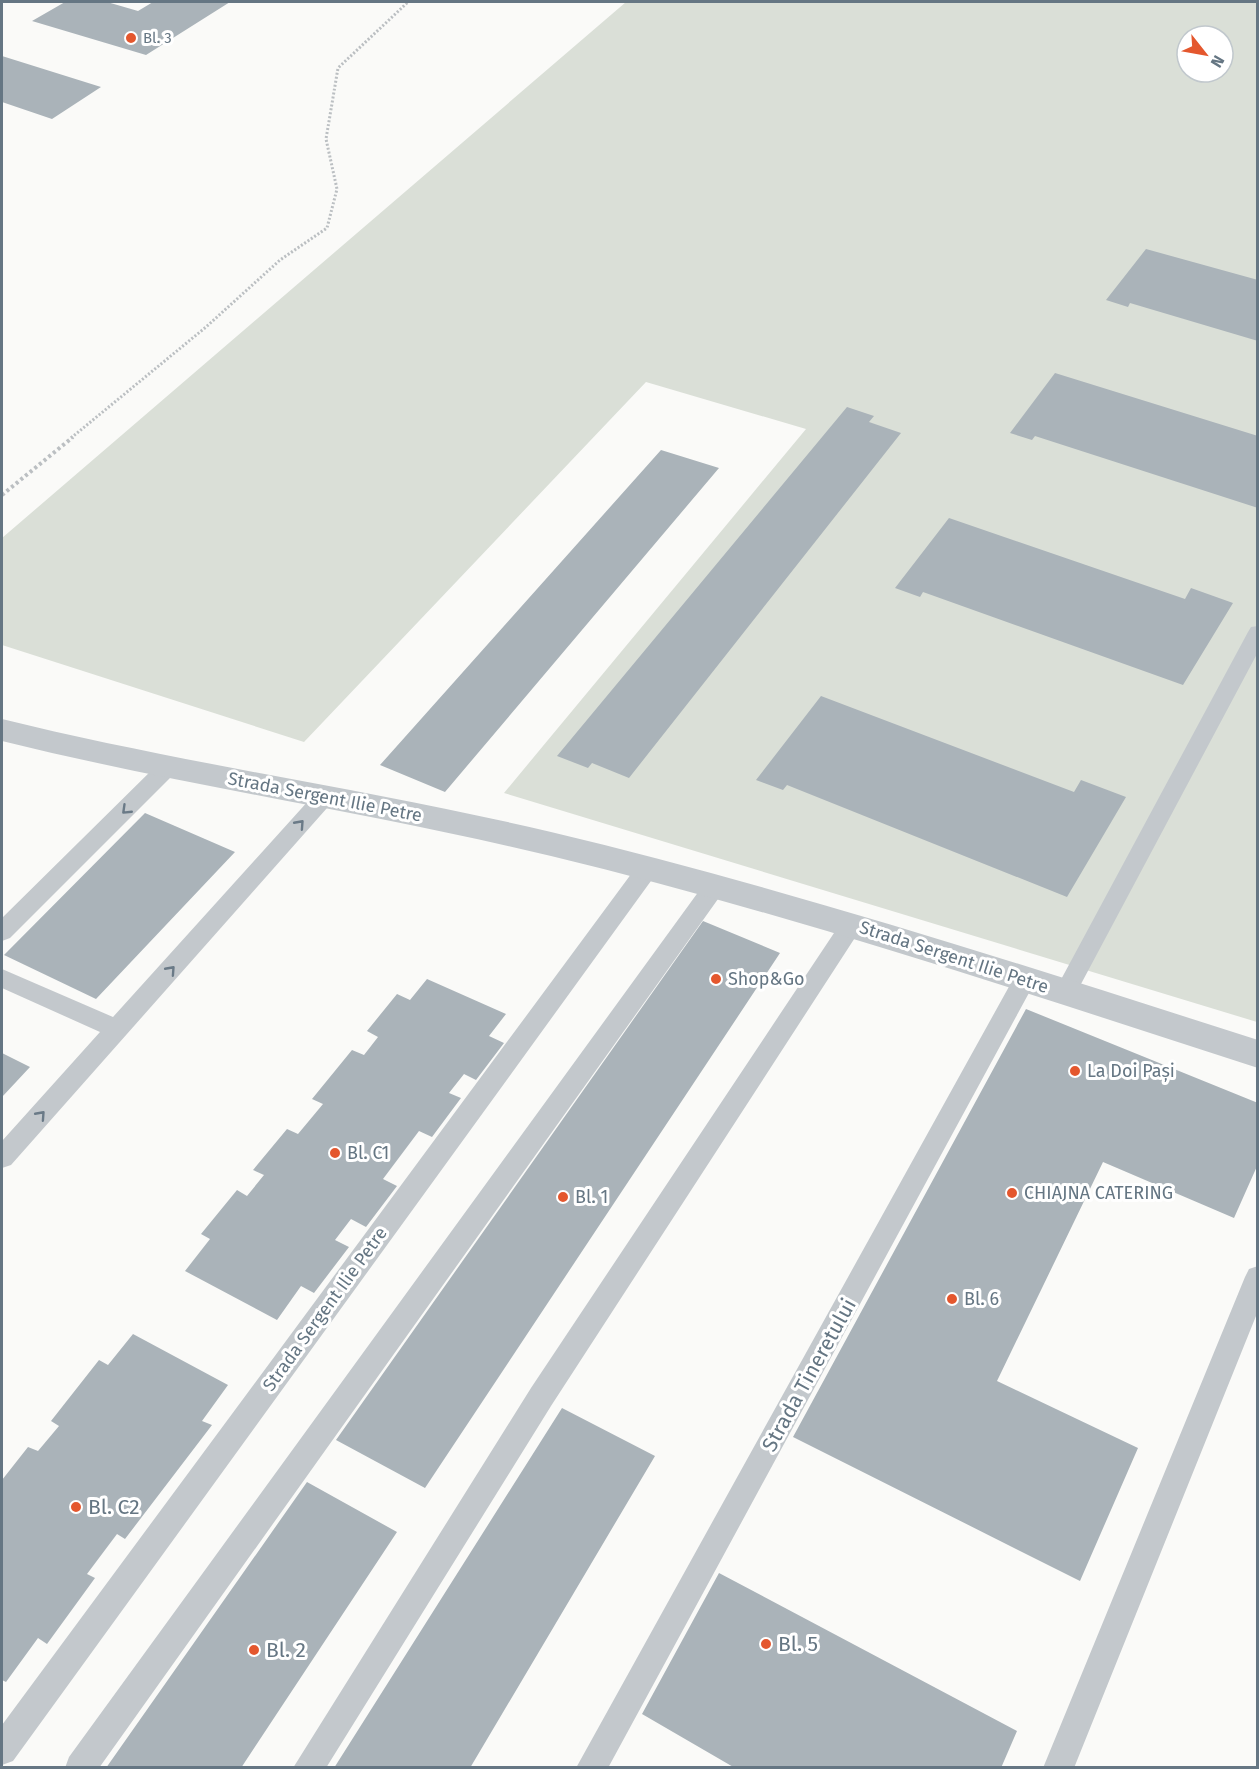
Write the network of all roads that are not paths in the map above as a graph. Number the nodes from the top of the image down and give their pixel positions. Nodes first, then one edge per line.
1 (1257, 632) edge
2 (2, 730) edge
3 (167, 768) junction
4 (327, 794) junction
5 (648, 868) junction
6 (715, 886) junction
7 (852, 924) junction
8 (2, 932) edge
9 (2, 978) edge
10 (1024, 980) junction
11 (1065, 993) junction
12 (118, 1030) junction
13 (1257, 1054) edge
14 (2, 1158) edge
15 (1257, 1277) edge
16 (2, 1750) edge
17 (80, 1767) edge
18 (308, 1767) edge
19 (591, 1767) edge
20 (1058, 1767) edge

1 - 11 lane
2 - 3 street, Strada Sergent Ilie Petre
3 - 4 street, Strada Sergent Ilie Petre
3 -> 8 lane
4 - 5 street, Strada Sergent Ilie Petre
12 -> 4 lane
5 - 6 street, Strada Sergent Ilie Petre
5 - 16 lane, Strada Sergent Ilie Petre
6 - 7 street, Strada Sergent Ilie Petre
6 - 17 lane
7 - 10 street, Strada Sergent Ilie Petre
7 - 18 lane
9 - 12 lane
10 - 11 street, Strada Sergent Ilie Petre
10 - 19 lane, Strada Tineretului
11 - 13 street, Strada Sergent Ilie Petre
14 -> 12 lane
15 - 20 lane

